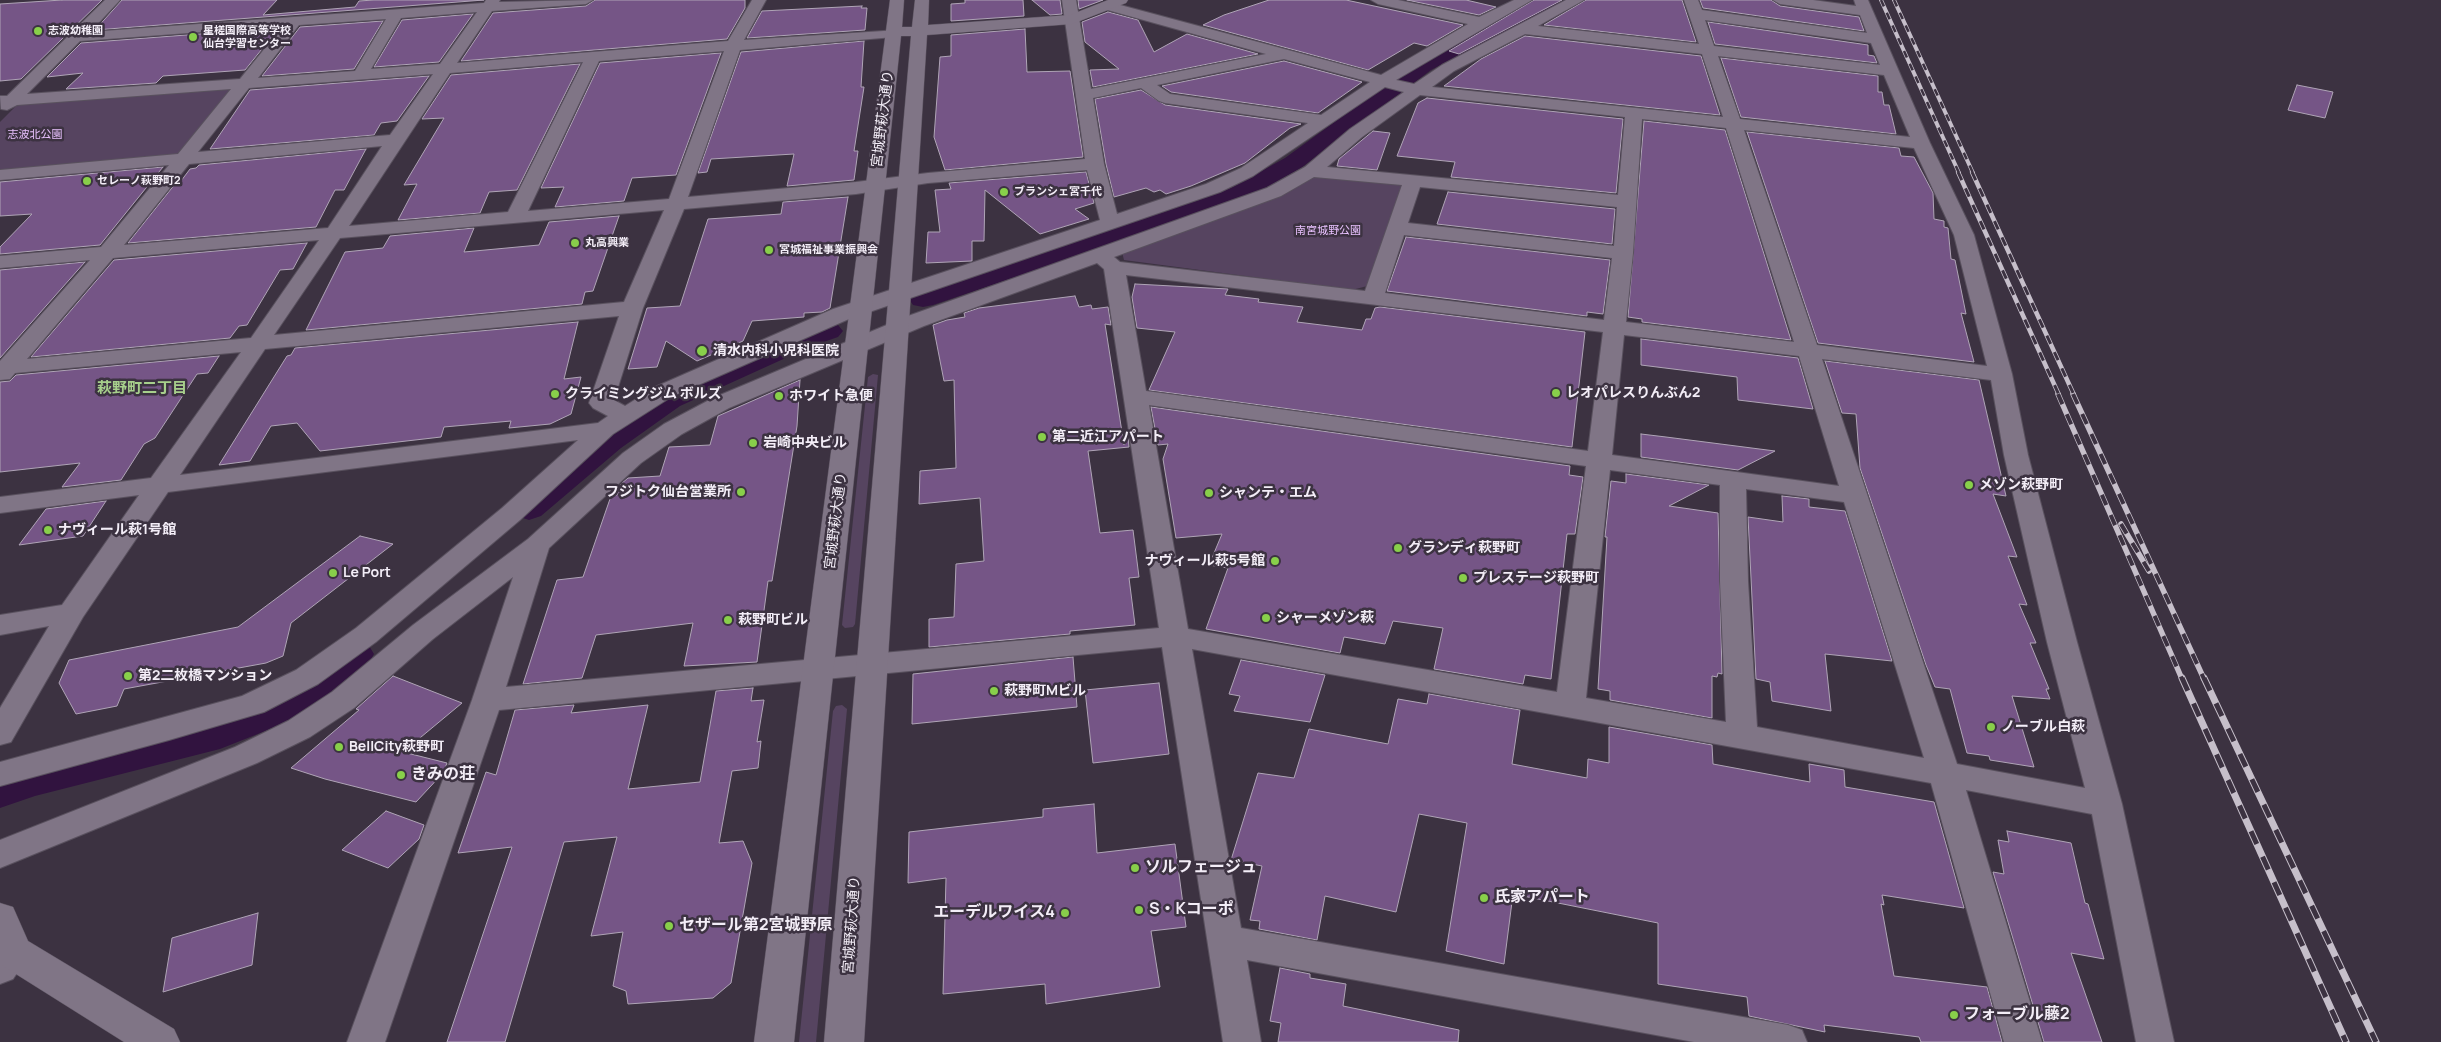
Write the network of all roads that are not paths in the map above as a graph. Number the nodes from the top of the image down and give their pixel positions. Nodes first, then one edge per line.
1 (113, 0) edge
2 (586, 0) edge
3 (759, 0) edge
4 (897, 0) edge
5 (922, 0) edge
6 (1069, 0) edge
7 (1378, 0) edge
8 (1524, 0) edge
9 (1577, 0) edge
10 (1780, 0) edge
11 (491, 3) edge
12 (1115, 3) edge
13 (1863, 5) edge
14 (1694, 7) edge
15 (398, 14) junction
16 (1072, 19) junction
17 (295, 21) junction
18 (1481, 22) junction
19 (1524, 29) junction
20 (907, 32) junction
21 (76, 37) junction
22 (1878, 39) junction
23 (733, 47) junction
24 (1710, 50) junction
25 (1284, 54) junction
26 (593, 56) junction
27 (446, 68) junction
28 (1892, 71) junction
29 (360, 75) junction
30 (1144, 82) junction
31 (244, 84) junction
32 (1398, 86) junction
33 (1084, 95) junction
34 (6, 100) edge
35 (0, 112) edge
36 (1634, 113) junction
37 (1321, 120) junction
38 (1734, 124) junction
39 (395, 140) junction
40 (1921, 143) junction
41 (180, 160) junction
42 (1095, 164) junction
43 (1311, 171) junction
44 (0, 175) edge
45 (909, 181) junction
46 (1413, 181) junction
47 (875, 185) junction
48 (675, 202) junction
49 (1627, 202) junction
50 (516, 216) junction
51 (1110, 222) junction
52 (1397, 228) junction
53 (335, 232) junction
54 (108, 252) junction
55 (1623, 253) junction
56 (1108, 261) junction
57 (0, 262) edge
58 (901, 293) junction
59 (1373, 298) junction
60 (861, 307) junction
61 (632, 308) junction
62 (1614, 328) junction
63 (898, 329) junction
64 (256, 343) junction
65 (857, 346) junction
66 (1807, 350) junction
67 (2, 371) edge
68 (2001, 374) junction
69 (1135, 396) junction
70 (614, 422) junction
71 (1599, 460) junction
72 (1733, 479) junction
73 (157, 486) junction
74 (1854, 496) junction
75 (0, 505) edge
76 (537, 545) junction
77 (71, 613) junction
78 (0, 625) edge
79 (1174, 636) junction
80 (872, 664) junction
81 (818, 669) junction
82 (487, 700) junction
83 (1570, 707) junction
84 (0, 734) edge
85 (1742, 736) junction
86 (0, 774) edge
87 (1945, 776) junction
88 (2106, 804) junction
89 (0, 854) edge
90 (1226, 941) junction
91 (4, 946) edge
92 (160, 1042) edge
93 (366, 1042) edge
94 (774, 1042) edge
95 (844, 1042) edge
96 (1242, 1042) edge
97 (1788, 1042) edge
98 (2023, 1042) edge
99 (2155, 1042) edge

1 - 21 street
2 - 11 street
3 - 23 street
4 - 20 street, 宮城野萩大通り
5 - 20 street, 宮城野萩大通り
6 - 16 street
7 - 18 street
8 - 18 street
9 - 19 street
10 - 13 street
11 - 15 street
11 - 27 street
12 - 16 street
12 - 25 street
13 - 22 street
14 - 22 street
14 - 24 street
15 - 17 street
15 - 29 street
16 - 20 street
16 - 33 street
17 - 21 street
17 - 31 street
18 - 32 street
19 - 24 street
19 - 32 street
20 - 23 street
20 - 45 street, 宮城野萩大通り
20 - 47 street, 宮城野萩大通り
21 - 34 street
22 - 28 street
23 - 26 street
23 - 48 street
24 - 28 street
24 - 38 street
25 - 30 street
25 - 32 street
26 - 27 street
26 - 50 street
27 - 29 street
27 - 39 street
28 - 40 street
29 - 31 street
30 - 33 street
30 - 37 street
31 - 34 street
31 - 41 street
32 - 36 street
32 - 37 street
32 - 43 street
33 - 42 street
34 - 35 street
36 - 38 street
36 - 49 street
37 - 51 street
38 - 40 street
38 - 66 street
39 - 41 street
39 - 53 street
40 - 68 street
41 - 44 street
41 - 54 street
42 - 45 street
42 - 51 street
43 - 46 street
43 - 56 street
45 - 47 street
45 - 58 street, 宮城野萩大通り
46 - 49 street
46 - 52 street
47 - 48 street
47 - 60 street, 宮城野萩大通り
48 - 50 street
48 - 61 street
49 - 55 street
50 - 53 street
51 - 58 street
52 - 55 street
52 - 59 street
53 - 54 street
53 - 64 street
54 - 57 street
54 - 67 street
55 - 62 street
56 - 59 street
56 - 63 street
56 - 69 street
58 - 60 street
58 - 63 street, 宮城野萩大通り
59 - 62 street
60 - 65 street, 宮城野萩大通り
60 - 70 street
61 - 64 street
61 - 70 street
62 - 66 street
62 - 71 street
63 - 65 street
63 - 80 street, 宮城野萩大通り
64 - 67 street
64 - 73 street
65 - 76 street
65 - 81 street, 宮城野萩大通り
66 - 68 street
66 - 74 street
68 - 88 street
69 - 71 street
69 - 79 street
70 - 73 street
70 - 86 street
71 - 72 street
71 - 83 street
72 - 74 street
72 - 85 street
73 - 75 street
73 - 77 street
74 - 87 street
76 - 82 street
76 - 89 street
77 - 78 street
77 - 84 street
79 - 80 street
79 - 83 street
79 - 90 street
80 - 81 street
80 - 95 street, 宮城野萩大通り
81 - 82 street
81 - 94 street, 宮城野萩大通り
82 - 93 street
83 - 85 street
85 - 87 street
87 - 88 street
87 - 98 street
88 - 99 street
90 - 96 street
90 - 97 street
91 - 92 street

